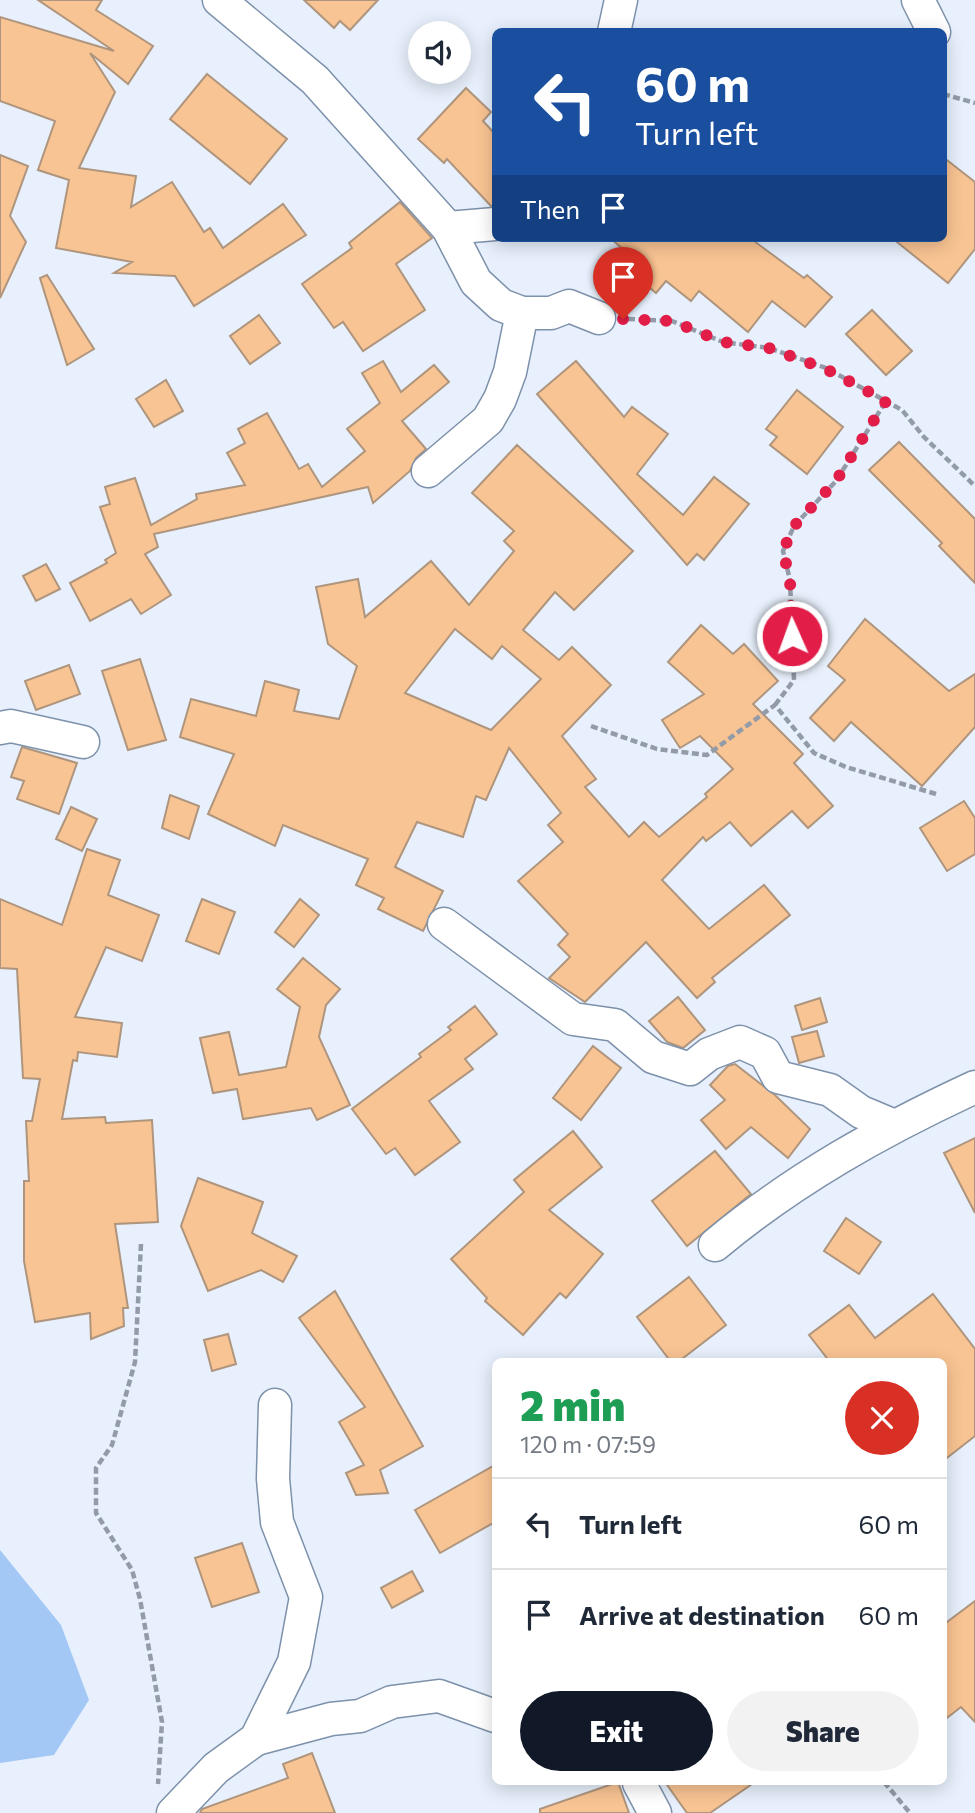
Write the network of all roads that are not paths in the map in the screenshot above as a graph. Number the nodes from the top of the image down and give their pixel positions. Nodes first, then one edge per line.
1 (219, 0) edge
2 (621, 0) edge
3 (918, 0) edge
4 (615, 28) edge
5 (932, 28) edge
6 (492, 224) edge
7 (448, 228) junction
8 (522, 313) junction
9 (599, 318) road end
10 (428, 471) dead end
11 (0, 728) edge
12 (83, 742) dead end
13 (444, 924) dead end
14 (975, 1087) edge
15 (892, 1125) junction
16 (715, 1245) dead end
17 (275, 1405) dead end
18 (492, 1715) edge
19 (256, 1739) junction
20 (640, 1785) edge
21 (165, 1801) edge
22 (655, 1813) edge

1 - 7 street
2 - 4 street
3 - 5 street
6 - 7 street
7 - 8 street
8 - 9 street
8 - 10 street
11 - 12 street
13 - 15 street
14 - 15 street
15 - 16 street
17 - 19 street
18 - 19 street
19 - 21 street
20 - 22 street

